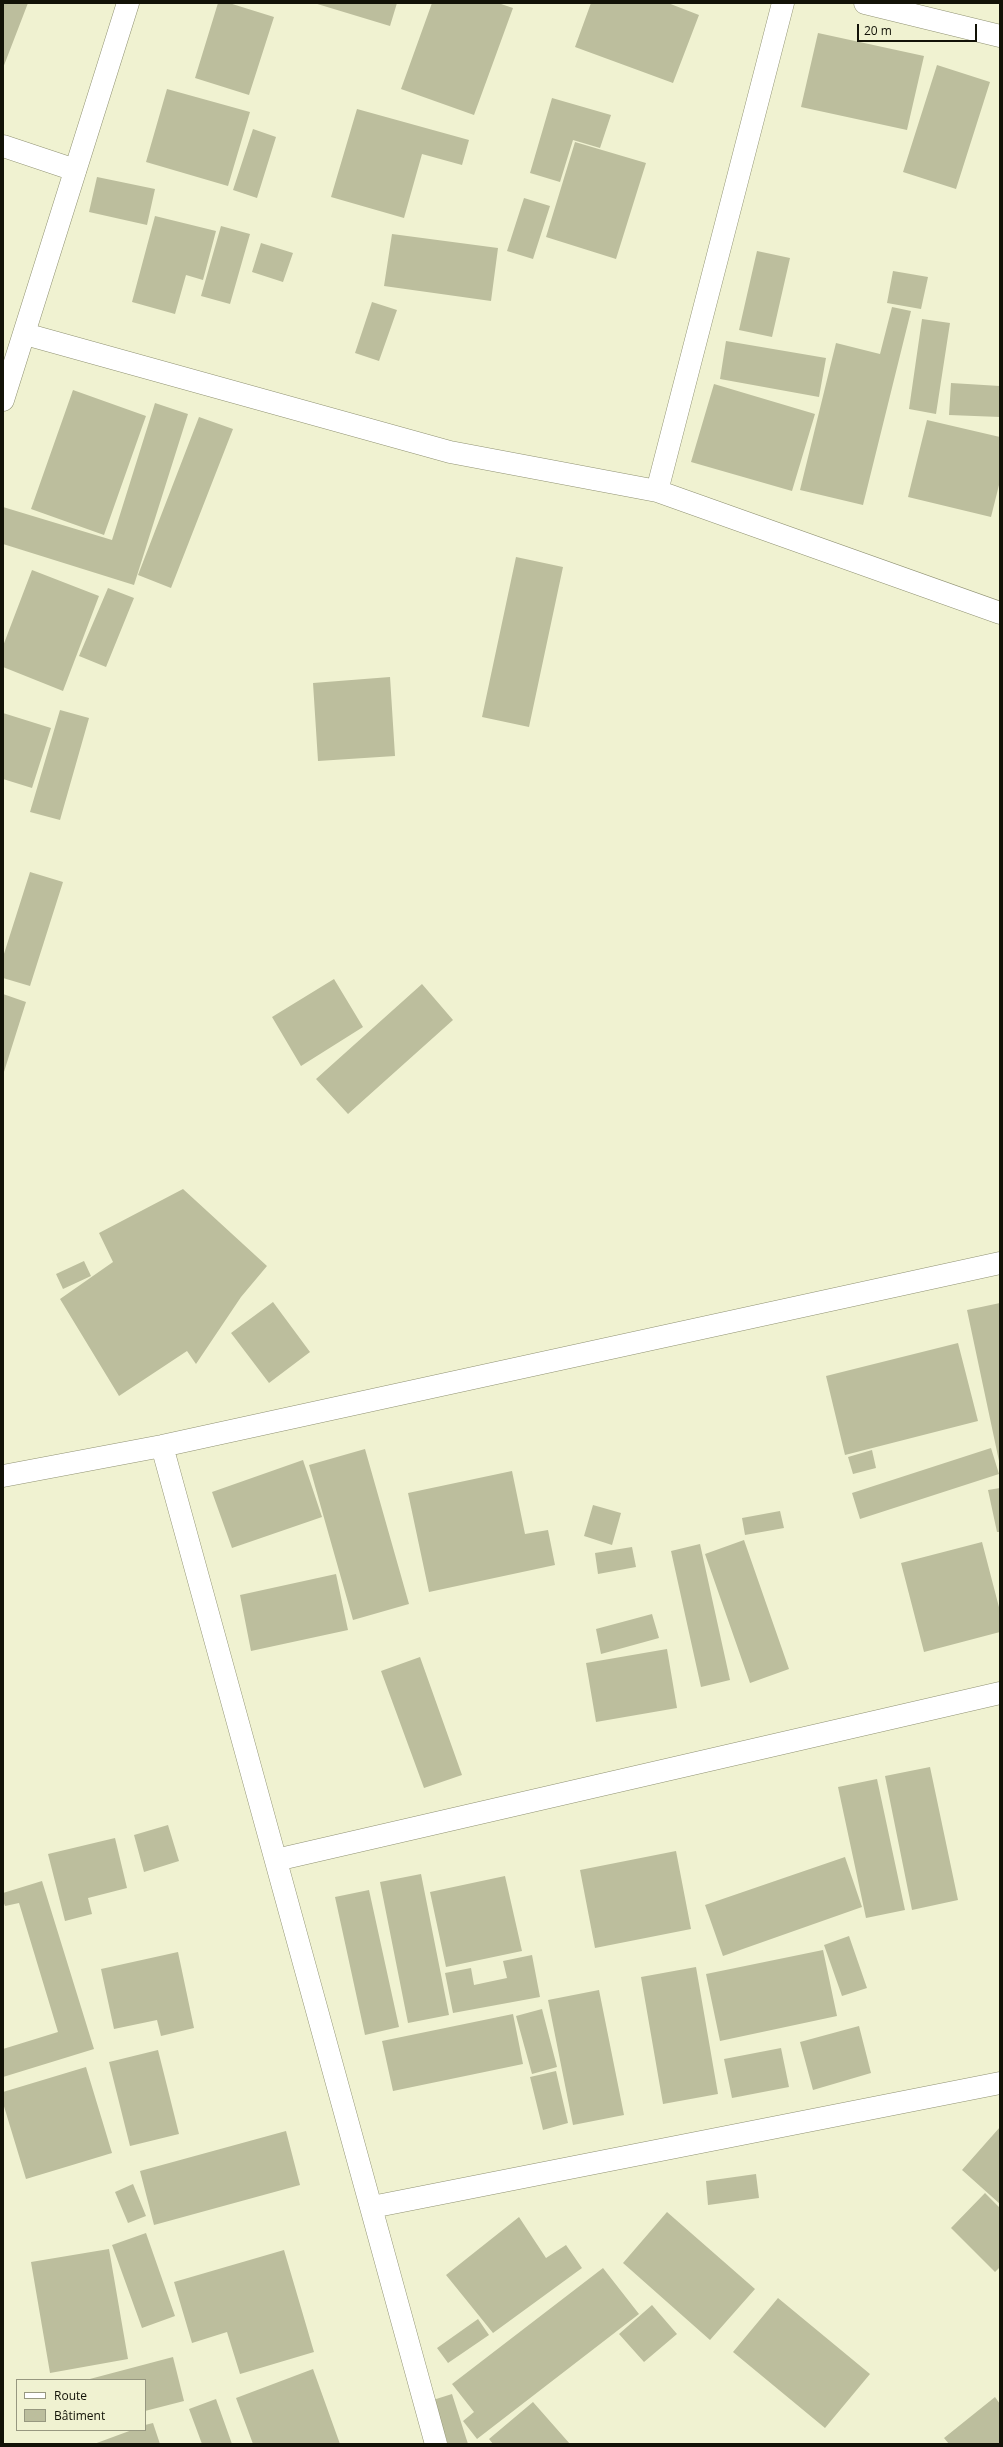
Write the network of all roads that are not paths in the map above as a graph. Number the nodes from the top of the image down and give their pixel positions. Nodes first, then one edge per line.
1 (128, 3) edge
2 (783, 3) edge
3 (865, 3) edge
4 (1000, 36) edge
5 (3, 146) edge
6 (75, 170) junction
7 (25, 334) junction
8 (3, 400) edge
9 (657, 491) junction
10 (1000, 613) edge
11 (1000, 1263) edge
12 (162, 1446) junction
13 (3, 1476) edge
14 (1000, 1693) edge
15 (276, 1860) junction
16 (1000, 2083) edge
17 (372, 2207) junction
18 (436, 2444) edge

1 - 6 street
2 - 9 street
3 - 4 street
5 - 6 street
6 - 7 street
7 - 8 street
7 - 9 street
9 - 10 street
11 - 12 street
12 - 13 street
12 - 15 street
14 - 15 street
15 - 17 street
16 - 17 street
17 - 18 street

